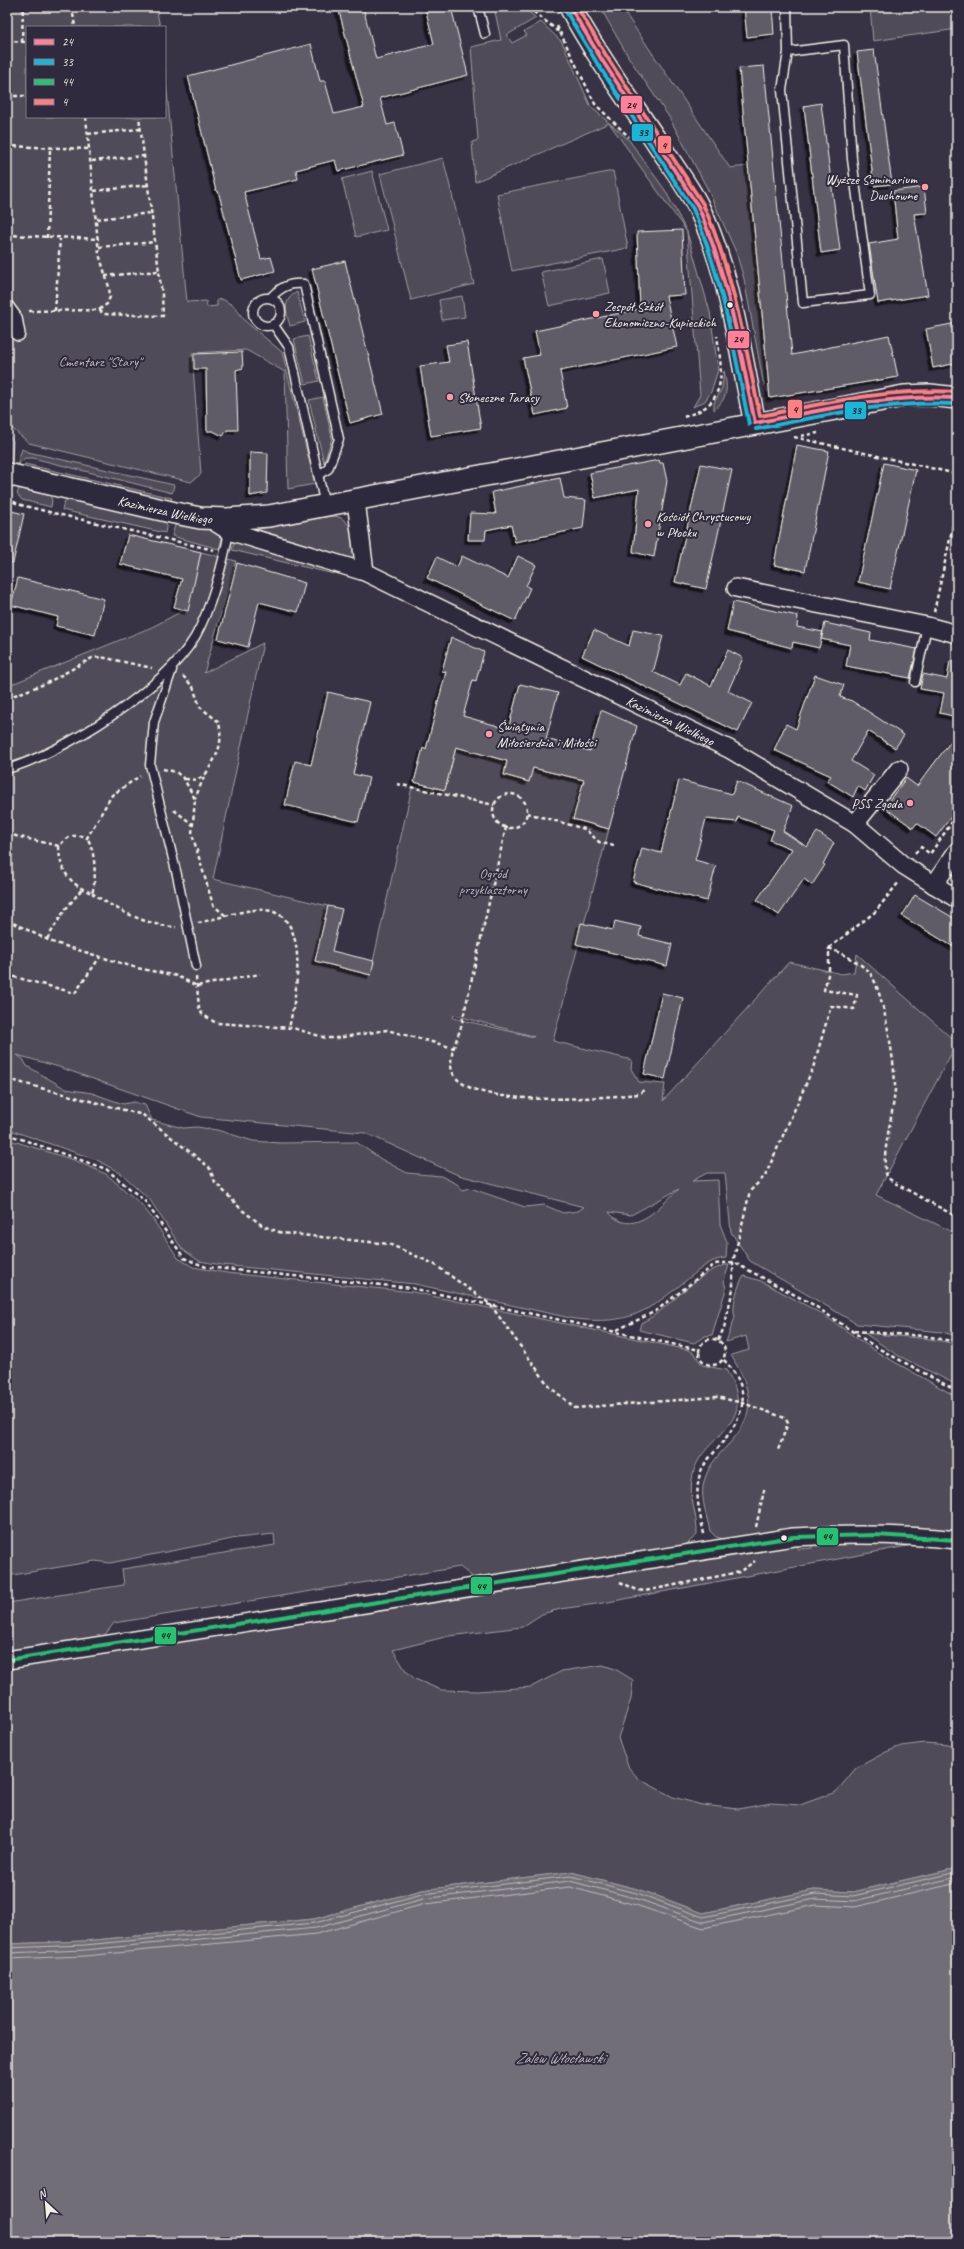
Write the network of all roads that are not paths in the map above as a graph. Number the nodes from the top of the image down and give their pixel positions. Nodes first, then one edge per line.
1 (478, 7) edge
2 (787, 7) edge
3 (562, 13) edge
4 (485, 34) dead end
5 (788, 52) junction
6 (270, 298) junction
7 (7, 307) edge
8 (273, 324) junction
9 (18, 334) dead end
10 (957, 398) edge
11 (754, 423) junction
12 (7, 474) edge
13 (318, 475) junction
14 (356, 501) junction
15 (326, 506) junction
16 (210, 519) junction
17 (229, 531) junction
18 (365, 572) junction
19 (736, 588) dead end
20 (929, 626) junction
21 (957, 634) edge
22 (169, 673) junction
23 (915, 682) dead end
24 (7, 769) edge
25 (899, 769) dead end
26 (855, 824) junction
27 (957, 851) edge
28 (934, 885) junction
29 (957, 899) edge
30 (196, 966) road end
31 (957, 1540) edge
32 (7, 1660) edge

1 - 4 lane
2 - 5 lane
3 - 11 street
5 - 5 lane
6 - 8 lane
6 - 8 lane
6 - 13 lane
7 - 9 street
8 - 13 lane
10 - 11 street
11 - 14 street
12 - 16 street, Kazimierza Wielkiego
13 - 15 lane
14 - 15 street
14 - 18 street
15 - 16 street
16 - 17 street, Kazimierza Wielkiego
17 - 18 street, Kazimierza Wielkiego
17 - 22 lane
18 - 26 street, Kazimierza Wielkiego
19 - 20 street
20 - 21 street
20 - 23 lane
22 - 24 lane
22 - 30 lane
25 - 26 street
26 - 28 street, Kazimierza Wielkiego
27 - 28 street
28 - 29 street, Kazimierza Wielkiego
31 - 32 street

